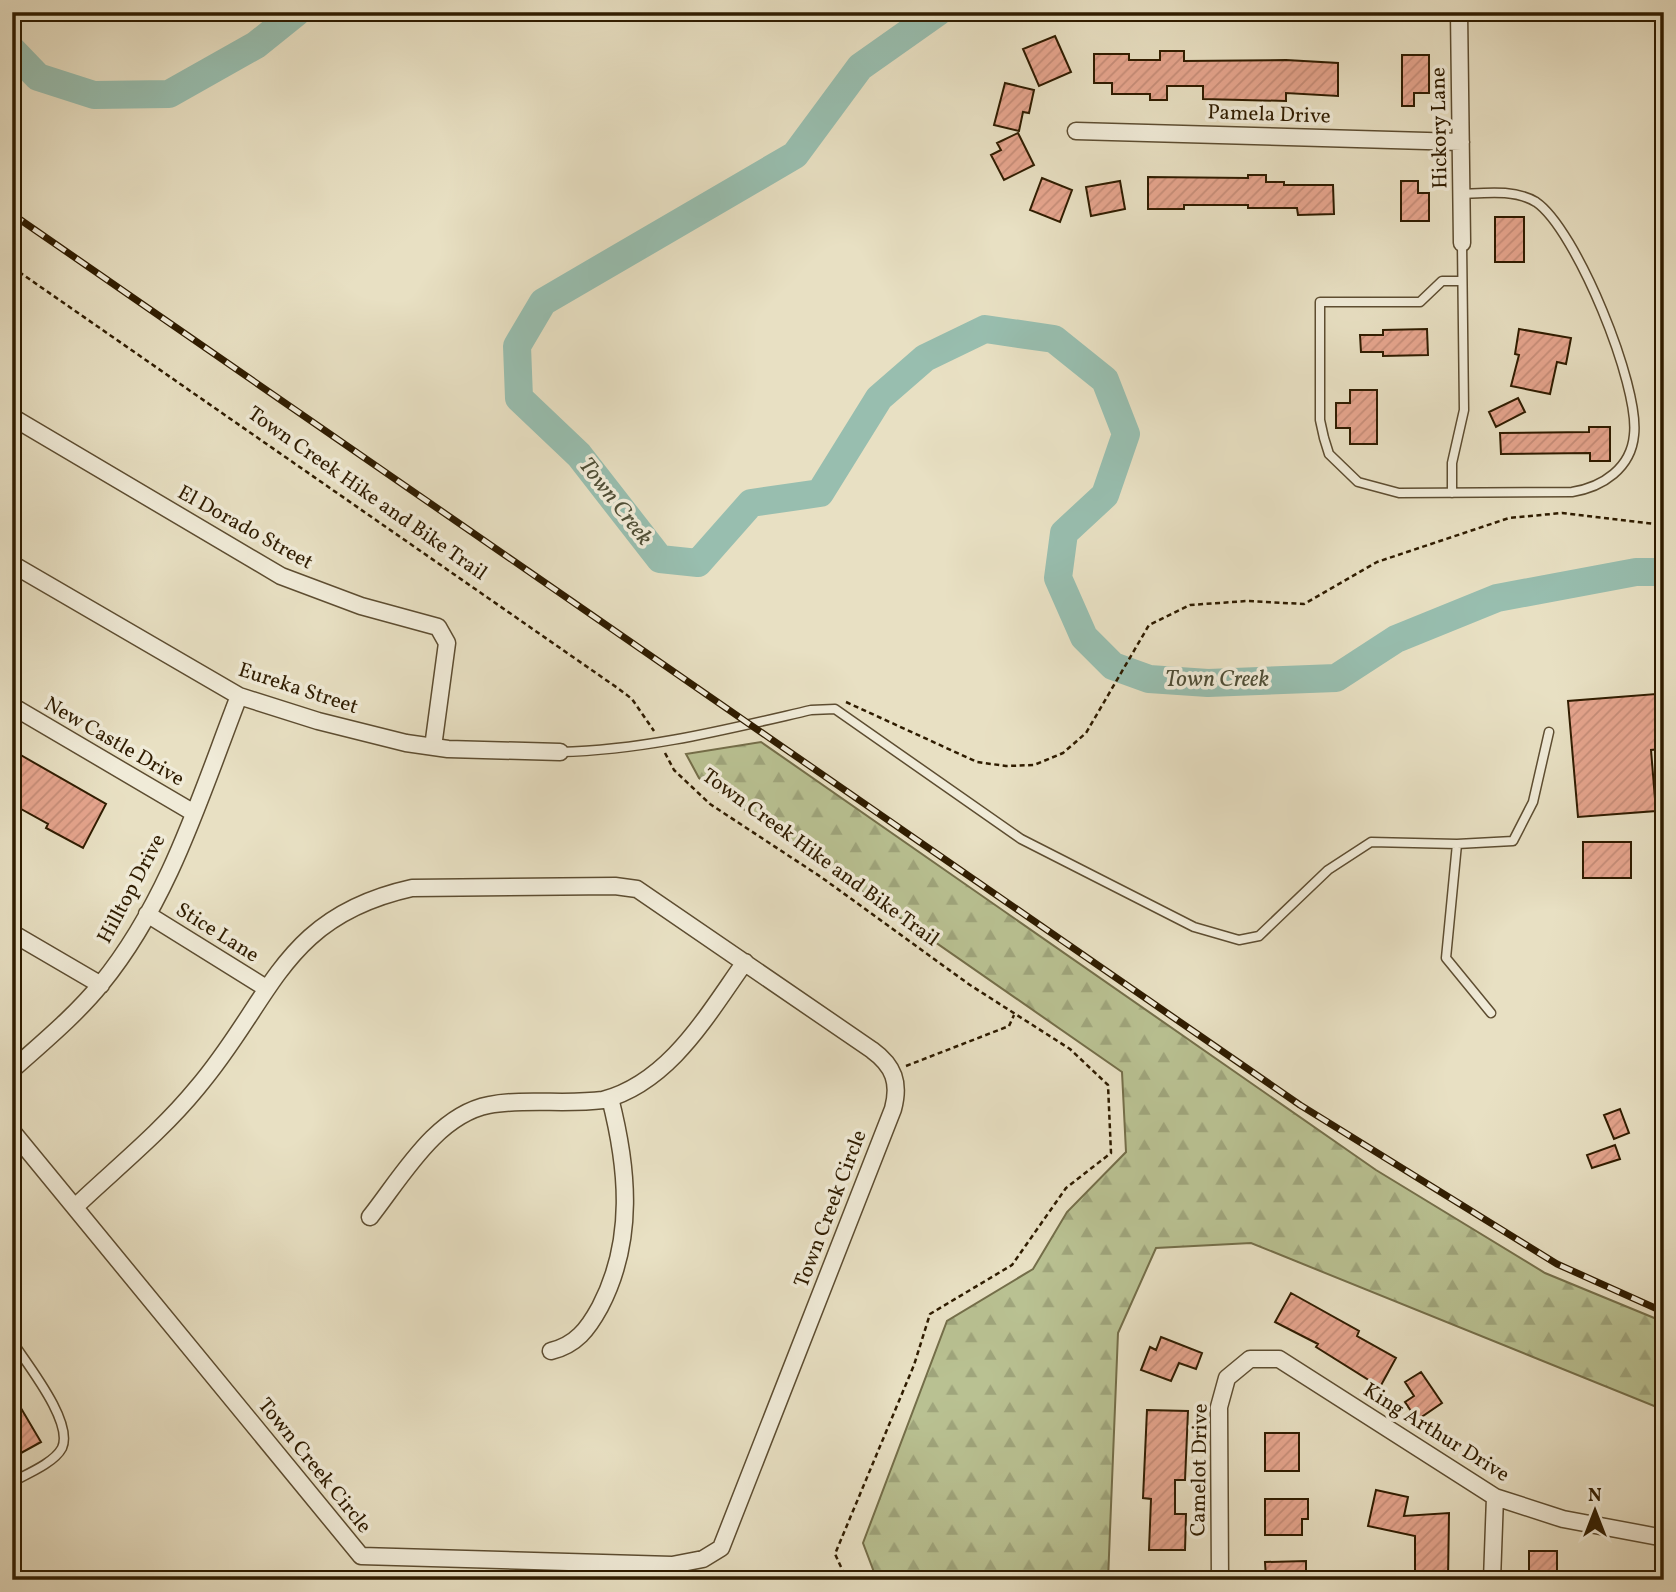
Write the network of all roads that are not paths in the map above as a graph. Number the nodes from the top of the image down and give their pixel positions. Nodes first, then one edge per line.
1 (1460, 12) edge
2 (1076, 131) dead end
3 (1461, 142) junction
4 (1462, 194) junction
5 (1462, 243) joint
6 (1462, 281) junction
7 (12, 416) edge
8 (1452, 493) junction
9 (12, 565) edge
10 (239, 695) junction
11 (12, 706) edge
12 (1549, 732) dead end
13 (433, 747) junction
14 (560, 752) joint
15 (194, 813) junction
16 (1457, 844) junction
17 (147, 914) junction
18 (12, 933) edge
19 (745, 962) junction
20 (101, 985) junction
21 (266, 988) junction
22 (1491, 1013) dead end
23 (12, 1070) edge
24 (610, 1098) junction
25 (12, 1131) edge
26 (75, 1207) junction
27 (370, 1217) dead end
28 (12, 1341) edge
29 (551, 1351) dead end
30 (1279, 1359) joint
31 (12, 1482) edge
32 (1495, 1497) junction
33 (1664, 1538) edge
34 (1220, 1580) edge
35 (1492, 1580) edge

1 - 3 street, Hickory Lane
2 - 3 street, Pamela Drive
3 - 4 street, Hickory Lane
4 - 5 street, Hickory Lane
4 - 8 lane
5 - 6 lane
6 - 8 lane
6 - 8 lane
7 - 13 street, El Dorado Street
9 - 10 street, Eureka Street
10 - 13 street, Eureka Street
10 - 15 street, Hilltop Drive
11 - 15 street, New Castle Drive
12 - 16 lane
13 - 14 street, Eureka Street
14 - 16 lane
15 - 17 street, Hilltop Drive
16 - 22 lane
17 - 20 street, Hilltop Drive
17 - 21 street, Stice Lane
18 - 20 street
19 - 21 street
19 - 24 street
19 - 26 street, Town Creek Circle
20 - 23 street, Hilltop Drive
21 - 26 street
24 - 27 street
24 - 29 street
25 - 26 street, Town Creek Circle
28 - 31 lane
30 - 32 street, King Arthur Drive
30 - 34 street, Camelot Drive
32 - 33 street, King Arthur Drive
32 - 35 street

